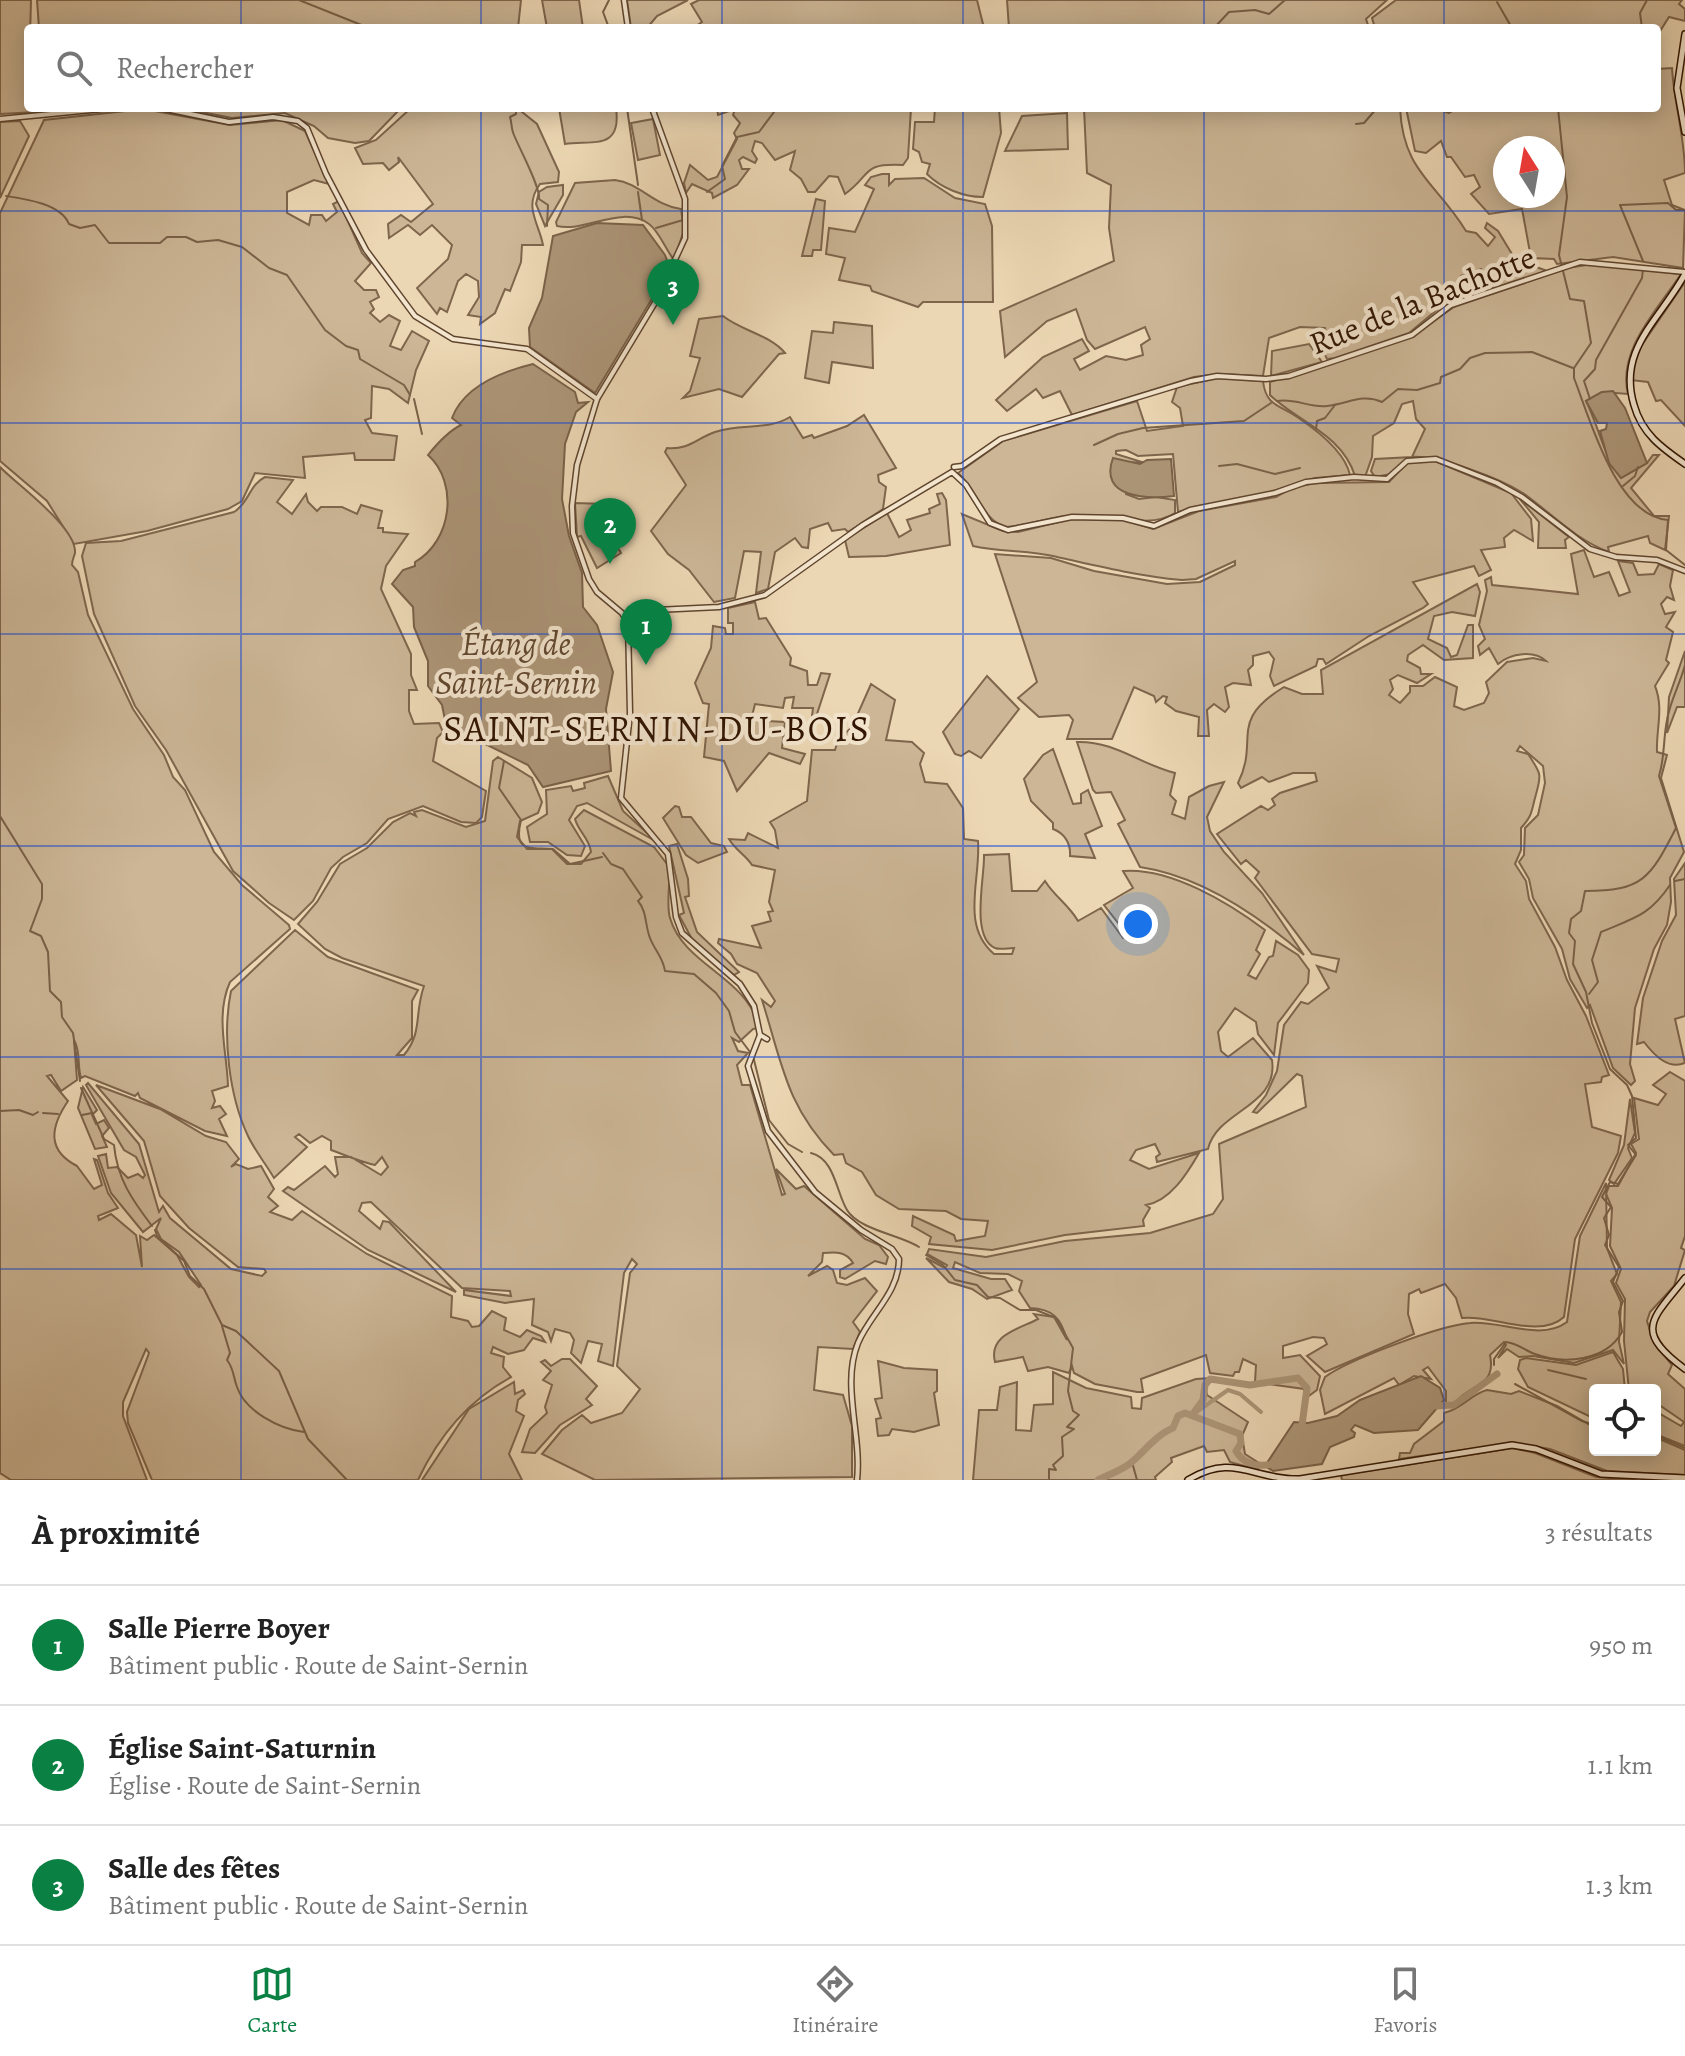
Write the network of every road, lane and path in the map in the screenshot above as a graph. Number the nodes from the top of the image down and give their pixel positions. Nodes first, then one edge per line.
1 (624, 0) edge
2 (627, 24) edge
3 (1685, 34) edge
4 (71, 112) edge
5 (180, 112) edge
6 (653, 112) edge
7 (0, 119) edge
8 (1685, 132) edge
9 (1685, 273) edge
10 (597, 399) junction
11 (1685, 464) edge
12 (953, 469) junction
13 (1685, 571) edge
14 (628, 623) junction
15 (760, 1035) junction
16 (767, 1039) dead end
17 (1685, 1278) edge
18 (1685, 1369) edge
19 (1685, 1478) edge
20 (857, 1480) edge
21 (1188, 1480) edge

1 - 2 street
3 - 8 main road
4 - 7 street
5 - 10 street
6 - 10 street
9 - 11 main road
9 - 12 street, Rue de la Bachotte
10 - 14 street
12 - 13 street
12 - 14 street, Rue de la Bachotte
14 - 15 street
15 - 16 street
15 - 20 street
17 - 18 main road
19 - 21 main road

